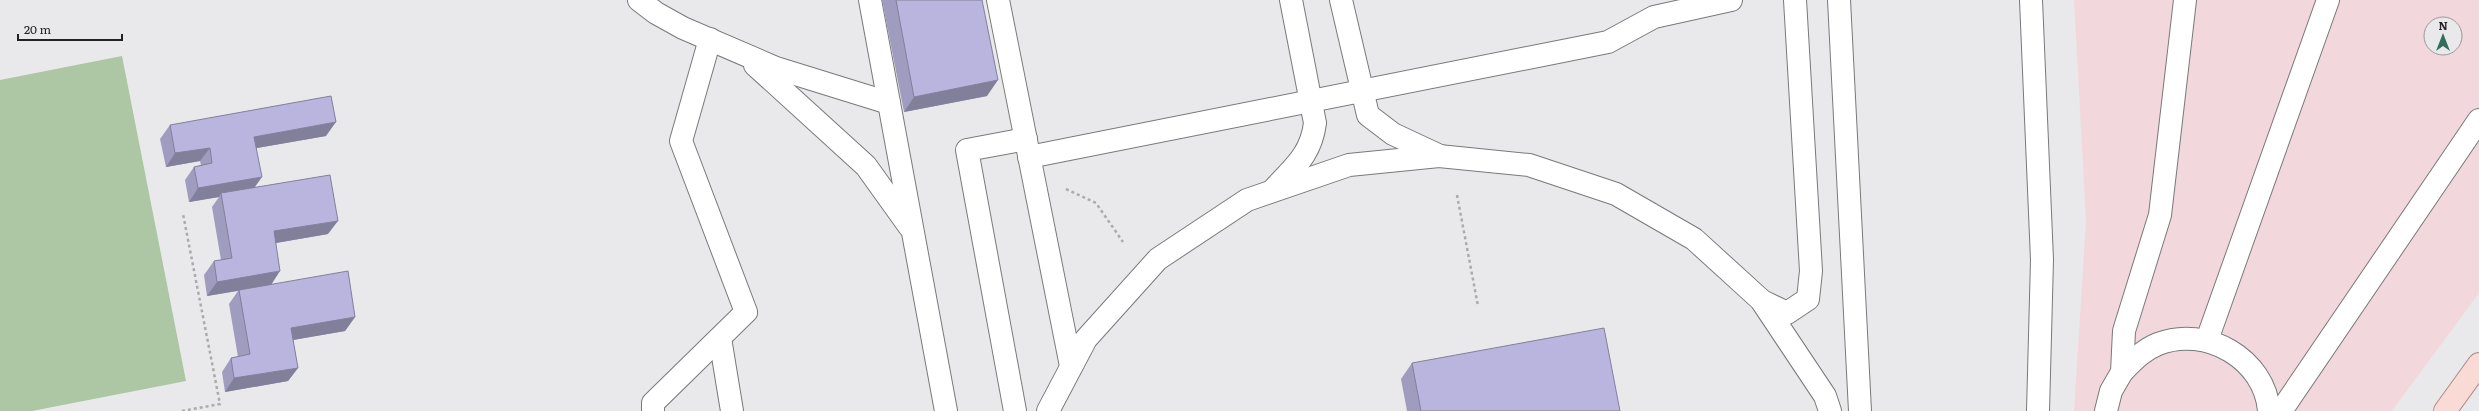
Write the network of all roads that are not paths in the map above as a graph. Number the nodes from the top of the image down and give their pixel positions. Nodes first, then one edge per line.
1 (639, 0) edge
2 (870, 0) edge
3 (998, 0) edge
4 (1291, 0) edge
5 (1341, 0) edge
6 (1731, 0) edge
7 (1795, 0) edge
8 (1839, 0) edge
9 (2031, 0) edge
10 (2185, 0) edge
11 (2328, 0) edge
12 (1652, 9) edge
13 (710, 39) junction
14 (741, 52) junction
15 (1360, 91) junction
16 (1311, 101) junction
17 (889, 103) junction
18 (2479, 120) edge
19 (1028, 148) junction
20 (1439, 156) junction
21 (1271, 192) junction
22 (912, 230) junction
23 (1761, 300) junction
24 (720, 338) junction
25 (2207, 340) junction
26 (2479, 364) edge
27 (1071, 366) junction
28 (2122, 372) junction
29 (648, 408) edge
30 (732, 411) edge
31 (946, 411) edge
32 (1015, 411) edge
33 (1048, 411) edge
34 (1830, 411) edge
35 (1860, 411) edge
36 (2038, 411) edge
37 (2106, 411) edge
38 (2269, 411) edge
39 (2281, 411) edge
40 (2445, 411) edge

1 - 13 lane
2 - 17 lane
3 - 19 lane
4 - 16 lane
5 - 15 lane
6 - 12 lane
7 - 23 lane
8 - 35 lane
9 - 36 lane
10 - 28 lane
11 - 25 lane
12 - 15 lane
13 - 14 lane
13 - 24 lane
14 - 17 lane
14 - 22 lane
15 - 16 lane
15 - 20 lane
16 - 19 lane
16 - 21 lane
17 - 22 lane
18 - 39 lane
19 - 27 lane
19 - 32 lane
20 - 21 lane
20 - 23 lane
21 - 27 lane
22 - 31 lane
23 - 34 lane
24 - 29 lane
24 - 30 lane
25 - 28 lane
25 - 38 lane
26 - 40 main road
27 - 33 lane
28 - 37 lane

